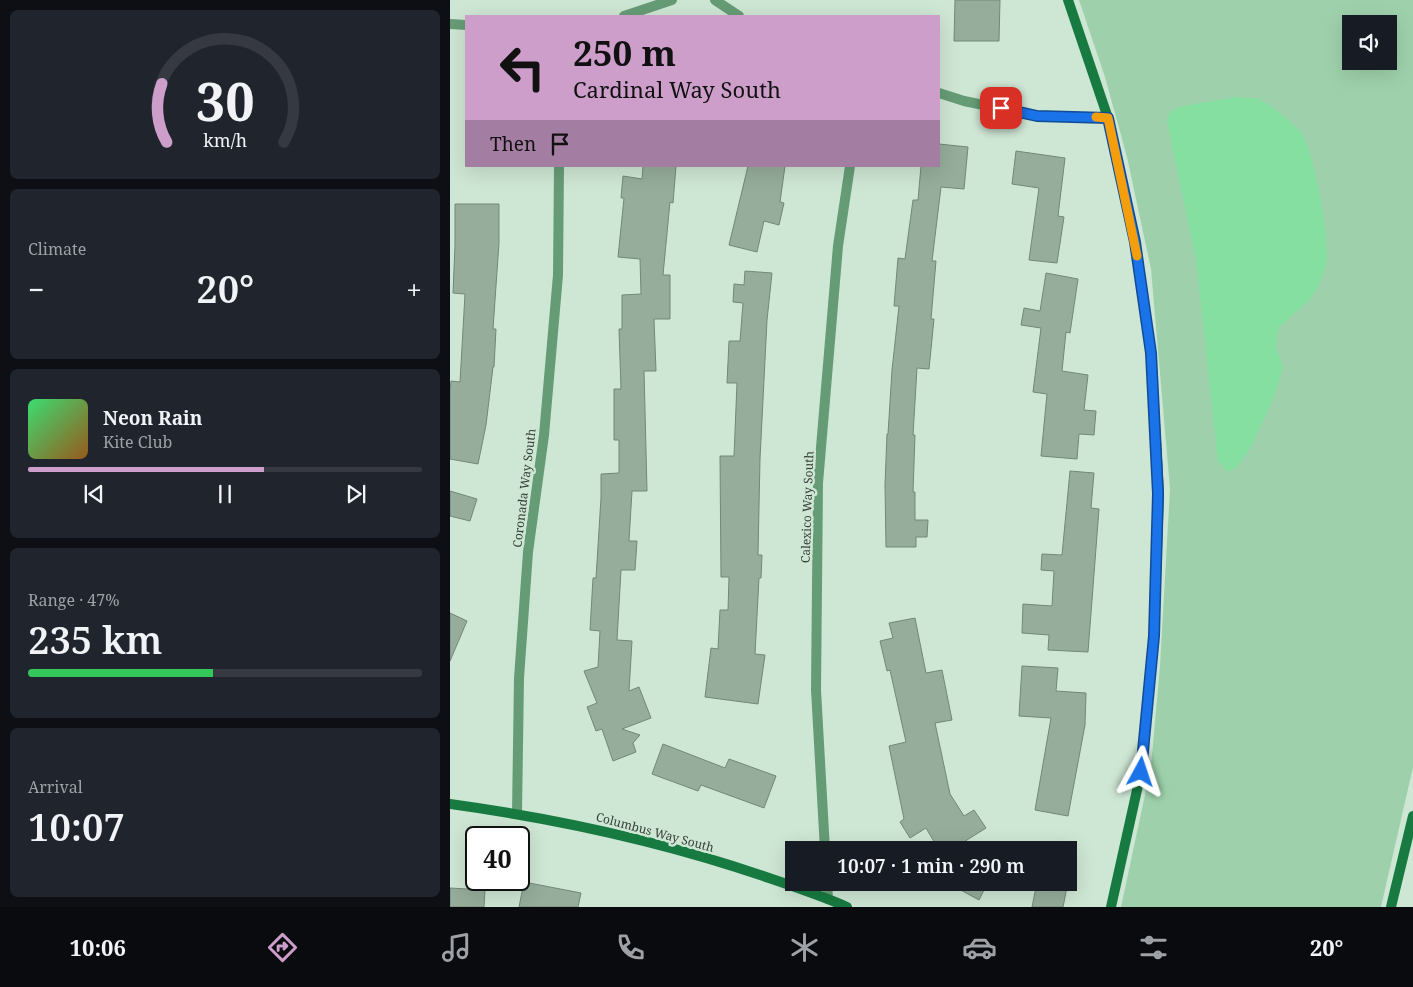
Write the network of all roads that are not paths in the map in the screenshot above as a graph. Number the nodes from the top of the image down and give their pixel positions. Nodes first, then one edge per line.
1 (672, 0) edge
2 (714, 0) edge
3 (1068, 0) edge
4 (627, 15) edge
5 (737, 15) edge
6 (450, 24) edge
7 (465, 25) edge
8 (940, 93) edge
9 (1108, 118) junction
10 (560, 167) edge
11 (850, 167) edge
12 (450, 804) edge
13 (517, 813) junction
14 (1413, 816) edge
15 (824, 841) edge
16 (828, 891) edge
17 (828, 899) junction
18 (847, 907) edge
19 (1111, 907) edge
20 (1392, 907) edge

1 - 4 street
2 - 5 street
3 - 9 street
6 - 7 street
8 - 9 street
9 - 19 street
10 - 13 street, Coronada Way South
11 - 15 street, Calexico Way South
12 - 13 street, Columbus Way South
13 - 17 street, Columbus Way South
14 - 20 street
16 - 17 street
17 - 18 street, Columbus Way South

